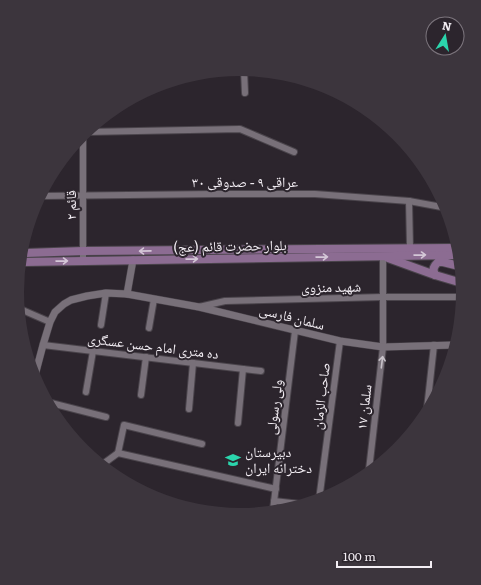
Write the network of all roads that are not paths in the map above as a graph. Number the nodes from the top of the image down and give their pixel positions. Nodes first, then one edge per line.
1 (243, 76) edge
2 (245, 93) dead end
3 (96, 132) edge
4 (83, 144) edge
5 (294, 152) dead end
6 (83, 195) junction
7 (47, 196) edge
8 (409, 201) junction
9 (439, 207) edge
10 (410, 248) junction
11 (453, 248) edge
12 (83, 251) junction
13 (382, 252) junction
14 (28, 253) edge
15 (454, 255) edge
16 (134, 260) junction
17 (83, 261) junction
18 (26, 262) edge
19 (455, 265) edge
20 (435, 275) junction
21 (457, 282) edge
22 (106, 293) junction
23 (127, 294) junction
24 (383, 297) junction
25 (457, 297) edge
26 (154, 299) junction
27 (199, 307) junction
28 (25, 311) edge
29 (50, 322) junction
30 (101, 325) dead end
31 (149, 328) dead end
32 (295, 331) junction
33 (340, 341) junction
34 (451, 344) edge
35 (43, 345) junction
36 (434, 345) junction
37 (383, 347) junction
38 (93, 351) junction
39 (146, 357) junction
40 (193, 363) junction
41 (37, 367) edge
42 (243, 369) junction
43 (261, 371) dead end
44 (86, 392) dead end
45 (141, 395) dead end
46 (428, 401) edge
47 (55, 404) edge
48 (189, 409) dead end
49 (106, 418) dead end
50 (238, 423) dead end
51 (202, 444) dead end
52 (118, 453) junction
53 (106, 462) edge
54 (369, 466) edge
55 (276, 489) junction
56 (320, 494) edge
57 (274, 501) junction
58 (292, 503) edge
59 (273, 506) edge

1 - 2 street
3 - 5 street
4 - 6 street, قائم ۲
6 - 7 street, عراقی ۹ - صدوقی ۳۰
6 - 8 street, عراقی ۹ - صدوقی ۳۰
6 - 12 street, قائم ۲
8 - 9 street, عراقی ۹ - صدوقی ۳۰
8 - 10 street
10 - 11 main road
10 - 13 main road
13 -> 12 main road, بلوار حضرت قائم (عج)
12 - 14 main road, بلوار حضرت قائم (عج)
12 - 17 street, قائم ۲
13 -> 15 main road
16 -> 13 main road, بلوار حضرت قائم (عج)
13 - 20 main road, بلوار حضرت قائم (عج)
13 - 24 street, سلمان ۱۷
16 - 17 main road, بلوار حضرت قائم (عج)
16 - 23 street
18 -> 17 main road, بلوار حضرت قائم (عج)
19 - 20 main road
20 - 21 main road, بلوار حضرت قائم (عج)
22 - 23 street, سلمان فارسی
22 - 29 street, سلمان فارسی
22 - 30 street
23 - 26 street, سلمان فارسی
24 - 25 street, شهید منزوی
24 - 27 street, شهید منزوی
24 - 37 street, سلمان ۱۷
26 - 27 street, سلمان فارسی
26 - 31 street
27 - 32 street, سلمان فارسی
28 - 29 street
29 - 35 street, سلمان فارسی
32 - 33 street, سلمان فارسی
32 - 55 street, ولی رسولی
33 - 37 street, سلمان فارسی
33 - 56 street, صاحب الزمان
34 - 36 street, سلمان فارسی
35 - 38 street, ده متری امام حسن عسگری
35 - 41 street, سلمان فارسی
36 - 37 street, سلمان فارسی
36 - 46 street
54 -> 37 street, سلمان ۱۷
38 - 39 street, ده متری امام حسن عسگری
38 - 44 street
39 - 40 street, ده متری امام حسن عسگری
39 - 45 street
40 - 42 street, ده متری امام حسن عسگری
40 - 48 street
42 - 43 street, ده متری امام حسن عسگری
42 - 50 street
47 - 49 street
51 - 52 street
52 - 53 street
52 - 55 street
55 - 57 street, ولی رسولی
57 - 58 street
57 - 59 street, ولی رسولی

